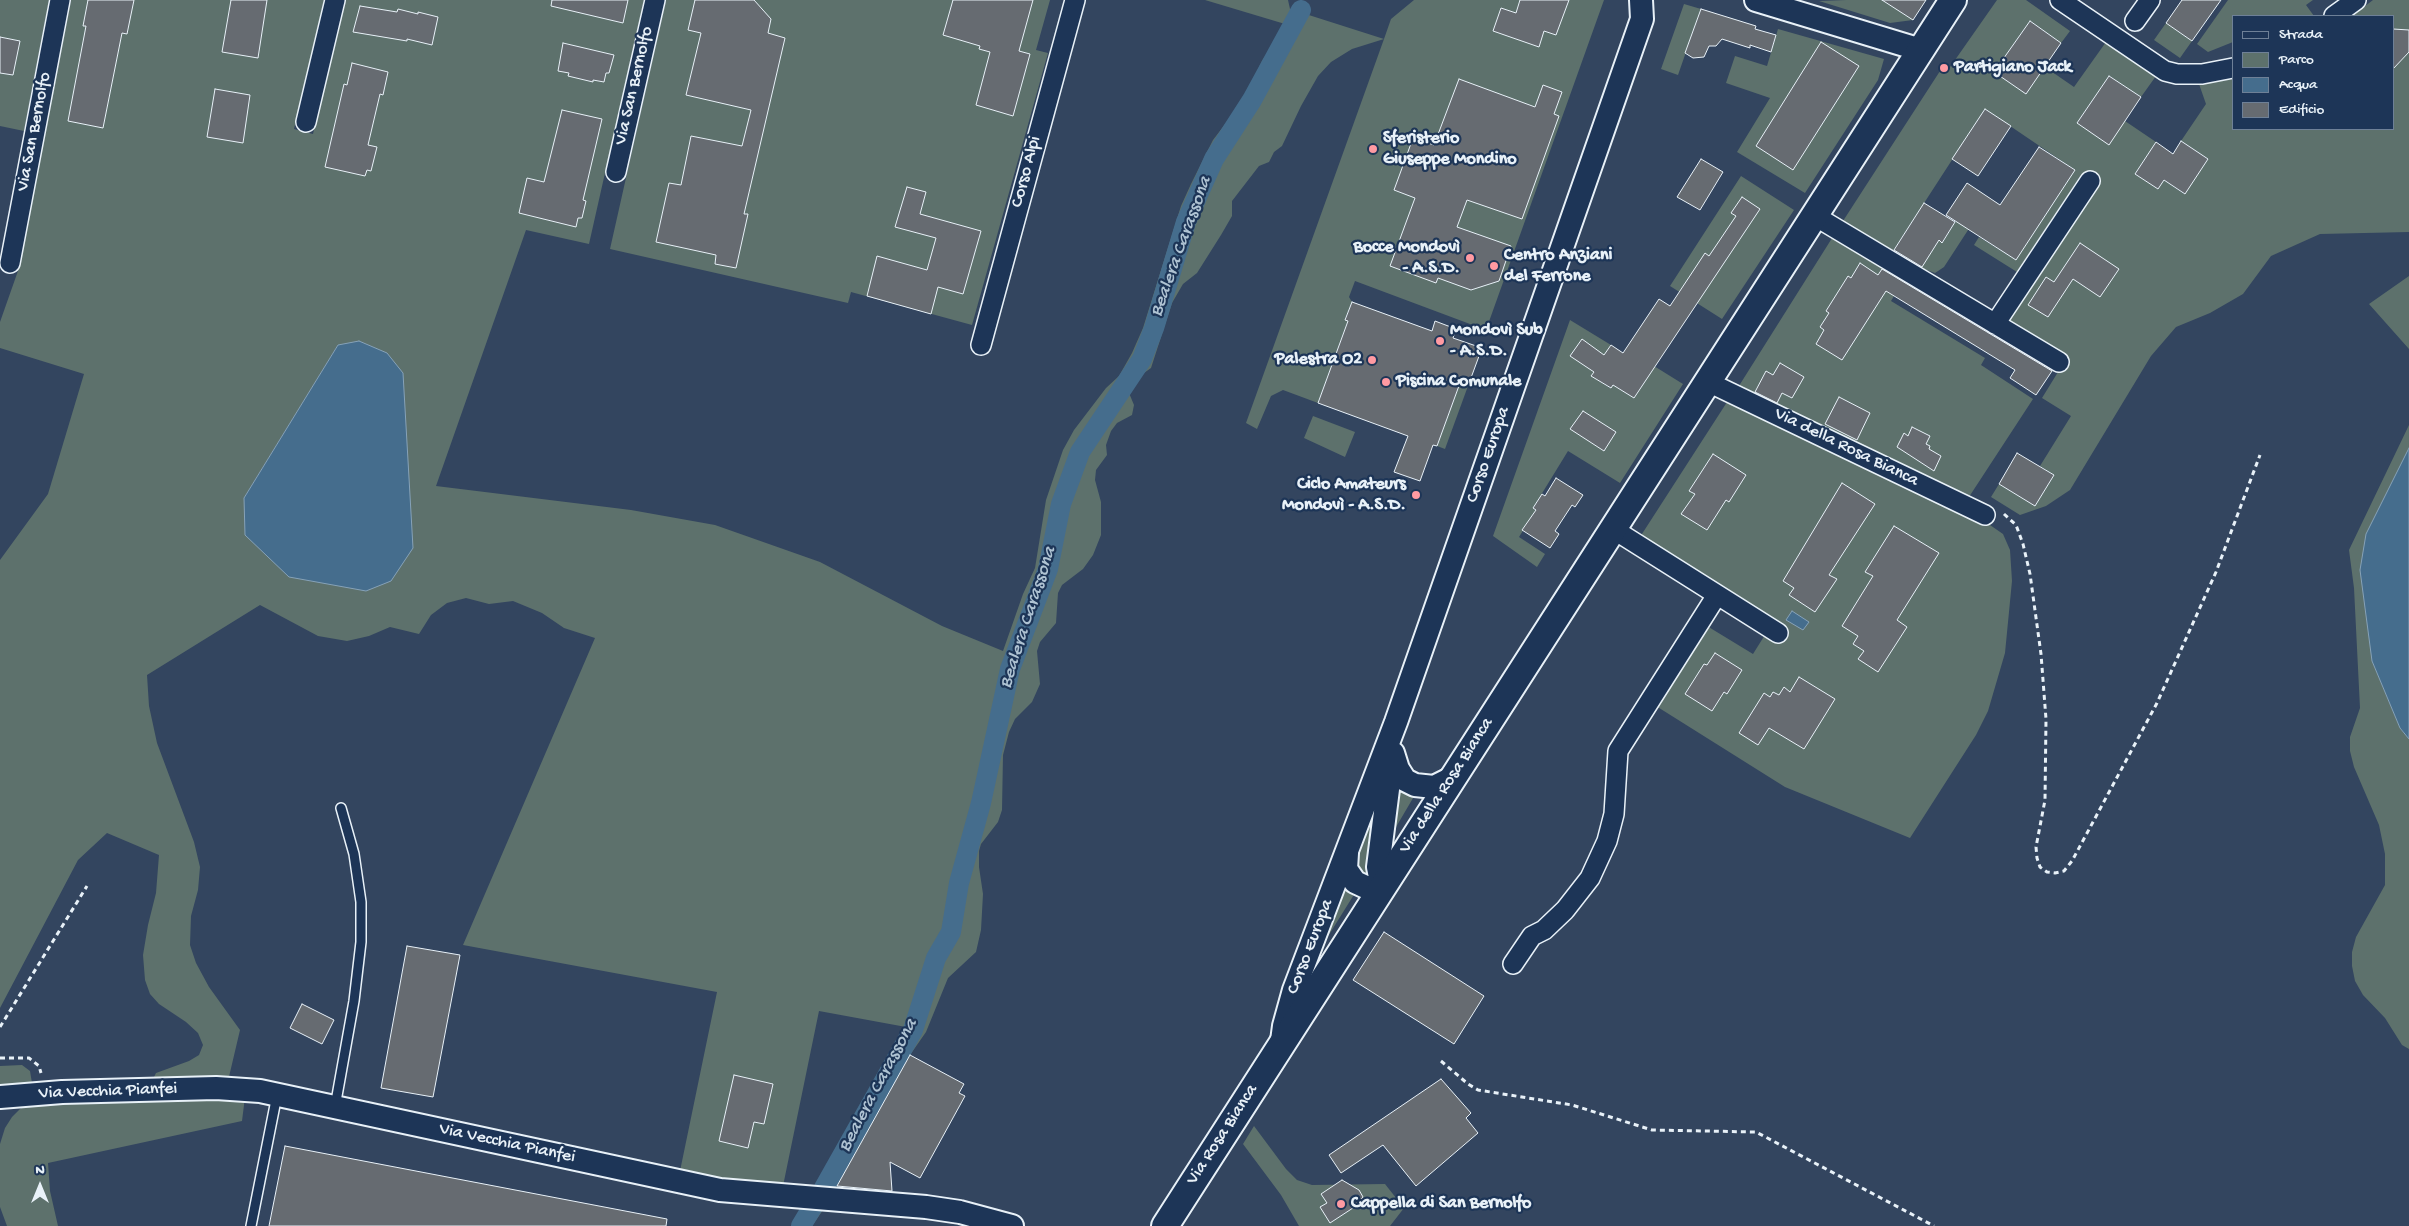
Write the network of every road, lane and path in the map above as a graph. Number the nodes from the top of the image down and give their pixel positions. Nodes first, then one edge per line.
1 (60, 0) edge
2 (335, 0) edge
3 (655, 0) edge
4 (1075, 0) edge
5 (1660, 0) edge
6 (1756, 0) edge
7 (1953, 0) edge
8 (2060, 0) edge
9 (2150, 0) edge
10 (2356, 0) edge
11 (1641, 10) edge
12 (2335, 15) edge
13 (2135, 21) dead end
14 (1922, 50) junction
15 (2232, 68) edge
16 (306, 122) dead end
17 (616, 172) dead end
18 (2090, 181) dead end
19 (1815, 216) junction
20 (10, 263) dead end
21 (1995, 324) junction
22 (981, 345) dead end
23 (1480, 354) dead end
24 (1485, 356) dead end
25 (2059, 362) dead end
26 (1708, 382) junction
27 (2260, 455) dead end
28 (1991, 513) joint
29 (1613, 530) junction
30 (1717, 595) junction
31 (1778, 633) dead end
32 (1396, 722) junction
33 (1392, 753) junction
34 (1452, 778) junction
35 (341, 808) dead end
36 (1347, 852) junction
37 (87, 886) dead end
38 (1381, 888) junction
39 (1513, 964) dead end
40 (0, 1026) edge
41 (1282, 1044) junction
42 (0, 1058) edge
43 (1441, 1061) dead end
44 (45, 1093) junction
45 (277, 1095) junction
46 (0, 1098) edge
47 (335, 1107) junction
48 (252, 1226) edge
49 (1012, 1226) edge
50 (1165, 1226) edge
51 (1934, 1226) edge

1 - 20 street, Via San Bernolfo
2 - 16 street
3 - 17 street, Via San Bernolfo
4 - 22 street, Corso Alpi
5 - 11 street, Corso Europa
6 - 14 street
7 - 14 main road, Via della Rosa Bianca
8 - 15 street
9 - 13 street
10 - 12 street
11 - 32 street, Corso Europa
14 - 19 main road, Via della Rosa Bianca
18 - 21 street
19 - 21 street
19 - 26 main road, Via della Rosa Bianca
21 - 25 street
23 - 24 path
26 - 28 street, Via della Rosa Bianca
26 - 29 main road, Via della Rosa Bianca
27 - 28 path
29 - 30 street
29 - 34 main road, Via della Rosa Bianca
30 - 31 street
30 - 39 street
32 - 33 street, Corso Europa
32 - 36 street, Corso Europa
33 - 34 street
33 - 38 street, Corso Europa
34 - 38 main road, Via della Rosa Bianca
35 - 47 lane
36 - 38 street, Corso Europa
36 - 41 street, Corso Europa
37 - 40 path
38 - 41 main road, Via della Rosa Bianca
41 - 50 main road, Via Rosa Bianca
42 - 44 path
43 - 51 path
44 - 45 street, Via Vecchia Pianfei
44 - 46 street, Via Vecchia Pianfei
45 - 47 street, Via Vecchia Pianfei
45 - 48 lane
47 - 49 street, Via Vecchia Pianfei

